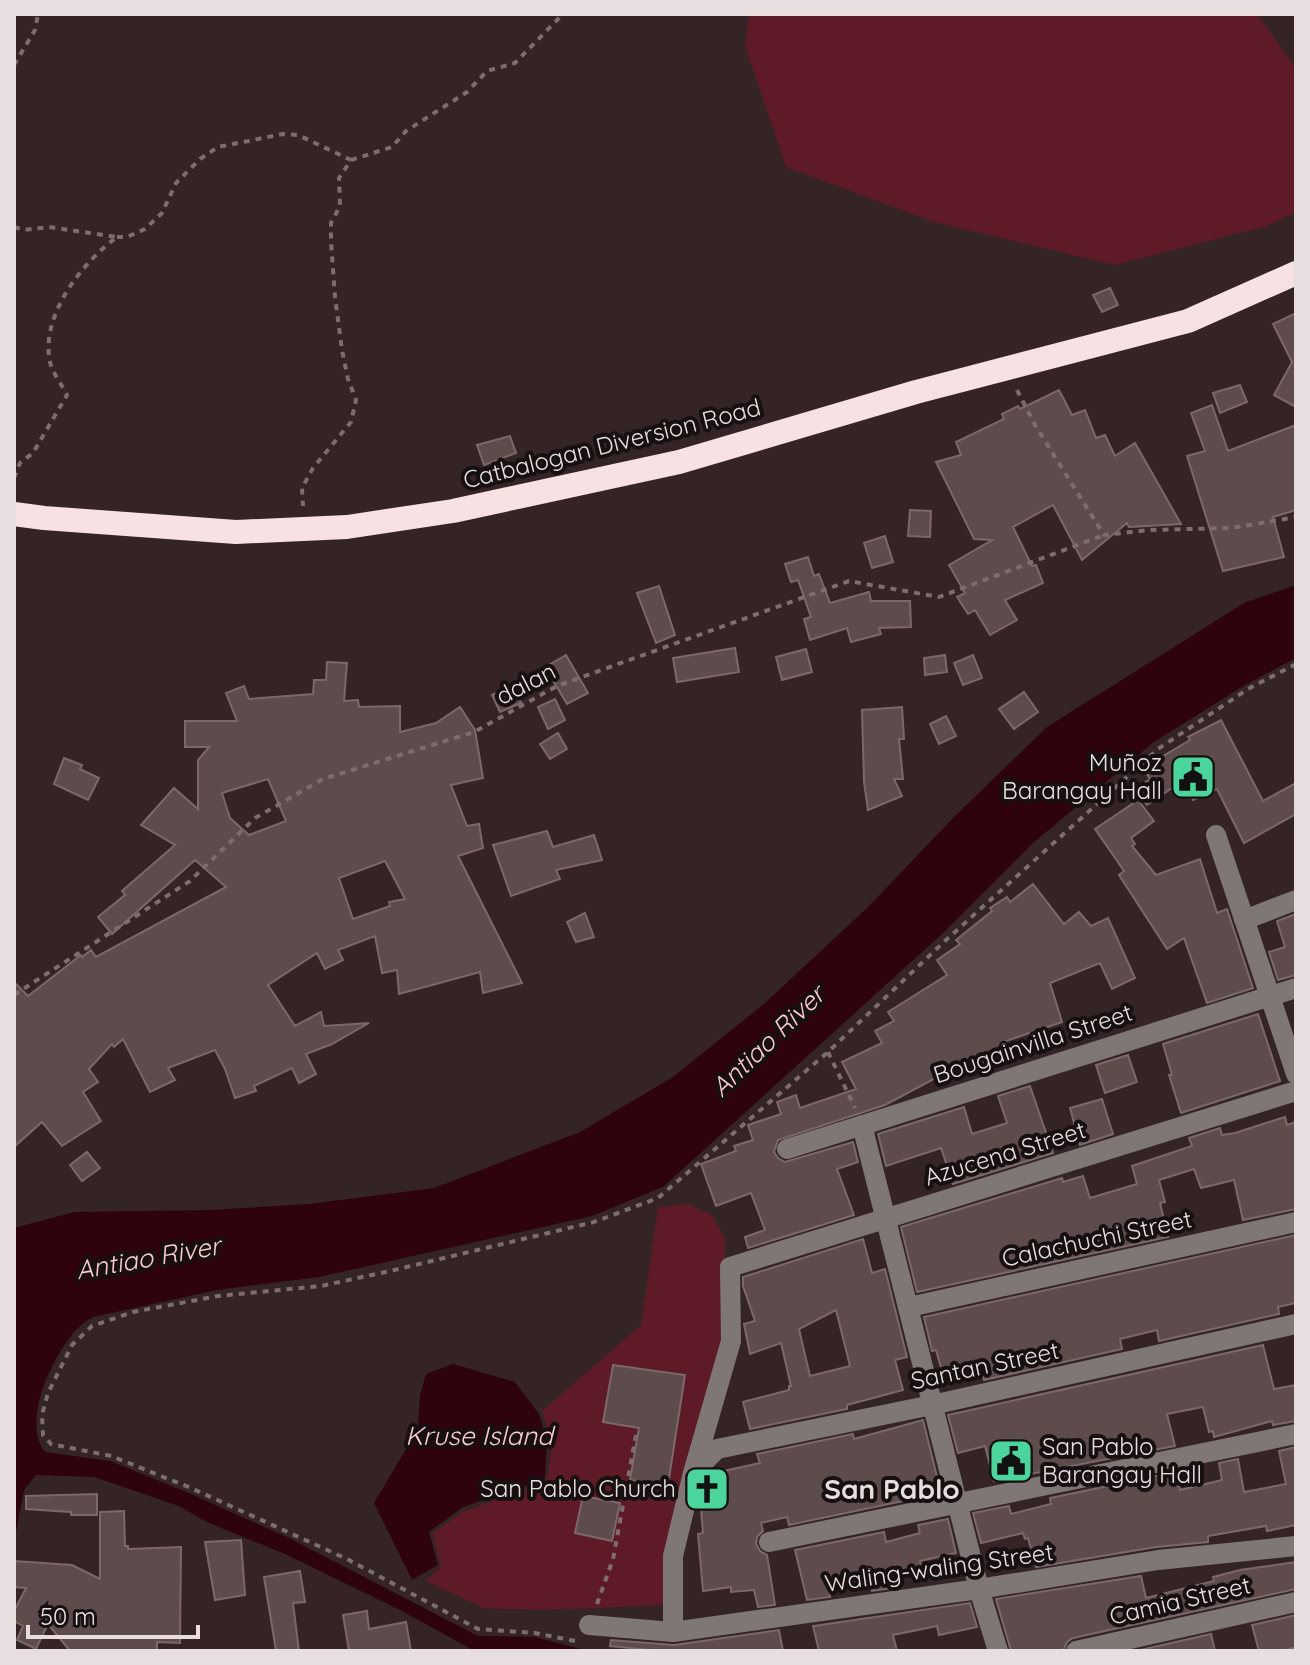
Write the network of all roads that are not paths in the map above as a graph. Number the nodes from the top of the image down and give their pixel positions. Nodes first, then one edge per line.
1 (1296, 273) edge
2 (14, 514) edge
3 (1216, 835) dead end
4 (1296, 900) edge
5 (1244, 920) junction
6 (1296, 988) edge
7 (1271, 995) junction
8 (1296, 1074) edge
9 (1296, 1091) edge
10 (862, 1125) junction
11 (787, 1149) dead end
12 (886, 1219) junction
13 (1296, 1222) edge
14 (909, 1307) junction
15 (1296, 1324) edge
16 (932, 1405) junction
17 (1296, 1434) edge
18 (693, 1473) junction
19 (959, 1502) junction
20 (769, 1542) dead end
21 (1296, 1546) edge
22 (979, 1589) junction
23 (1296, 1602) edge
24 (673, 1632) junction
25 (585, 1633) road end
26 (998, 1651) edge
27 (1076, 1651) edge

1 - 2 highway, Catbalogan Diversion Road
3 - 5 street
4 - 5 street
5 - 7 street
6 - 7 street, Bougainvilla Street
7 - 8 street
7 - 10 street, Bougainvilla Street
9 - 12 street, Azucena Street
10 - 11 street, Bougainvilla Street
10 - 12 street
12 - 14 street
12 - 18 street, Azucena Street
13 - 14 street, Calachuchi Street
14 - 16 street
15 - 16 street, Santan Street
16 - 18 street, Santan Street
16 - 19 street
17 - 19 street
18 - 24 street
19 - 20 street
19 - 22 street
21 - 22 street, Waling-waling Street
22 - 24 street, Waling-waling Street
22 - 26 street
23 - 27 street, Camia Street
24 - 25 street, Waling-waling Street

